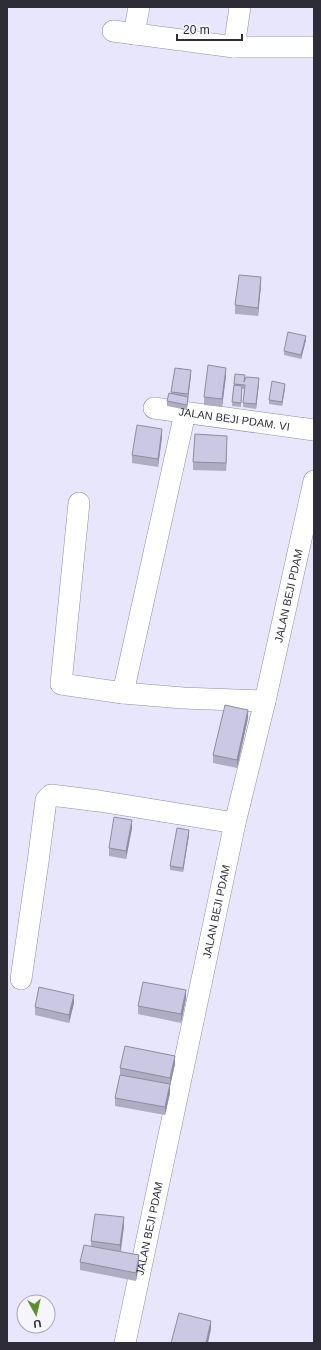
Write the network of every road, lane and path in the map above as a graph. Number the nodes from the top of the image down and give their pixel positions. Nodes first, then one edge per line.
1 (139, 7) edge
2 (240, 7) edge
3 (113, 31) dead end
4 (134, 34) junction
5 (234, 47) junction
6 (314, 47) edge
7 (154, 408) dead end
8 (185, 413) junction
9 (314, 430) edge
10 (314, 481) edge
11 (79, 503) dead end
12 (124, 693) junction
13 (265, 701) junction
14 (235, 823) junction
15 (21, 979) dead end
16 (125, 1343) edge

1 - 4 street
2 - 5 street
3 - 4 street
4 - 5 street
5 - 6 street
7 - 8 street, JALAN BEJI PDAM. VI
8 - 9 street, JALAN BEJI PDAM. VI
8 - 12 street
10 - 13 street, JALAN BEJI PDAM
11 - 12 street
12 - 13 street
13 - 14 street, JALAN BEJI PDAM
14 - 15 street
14 - 16 street, JALAN BEJI PDAM

